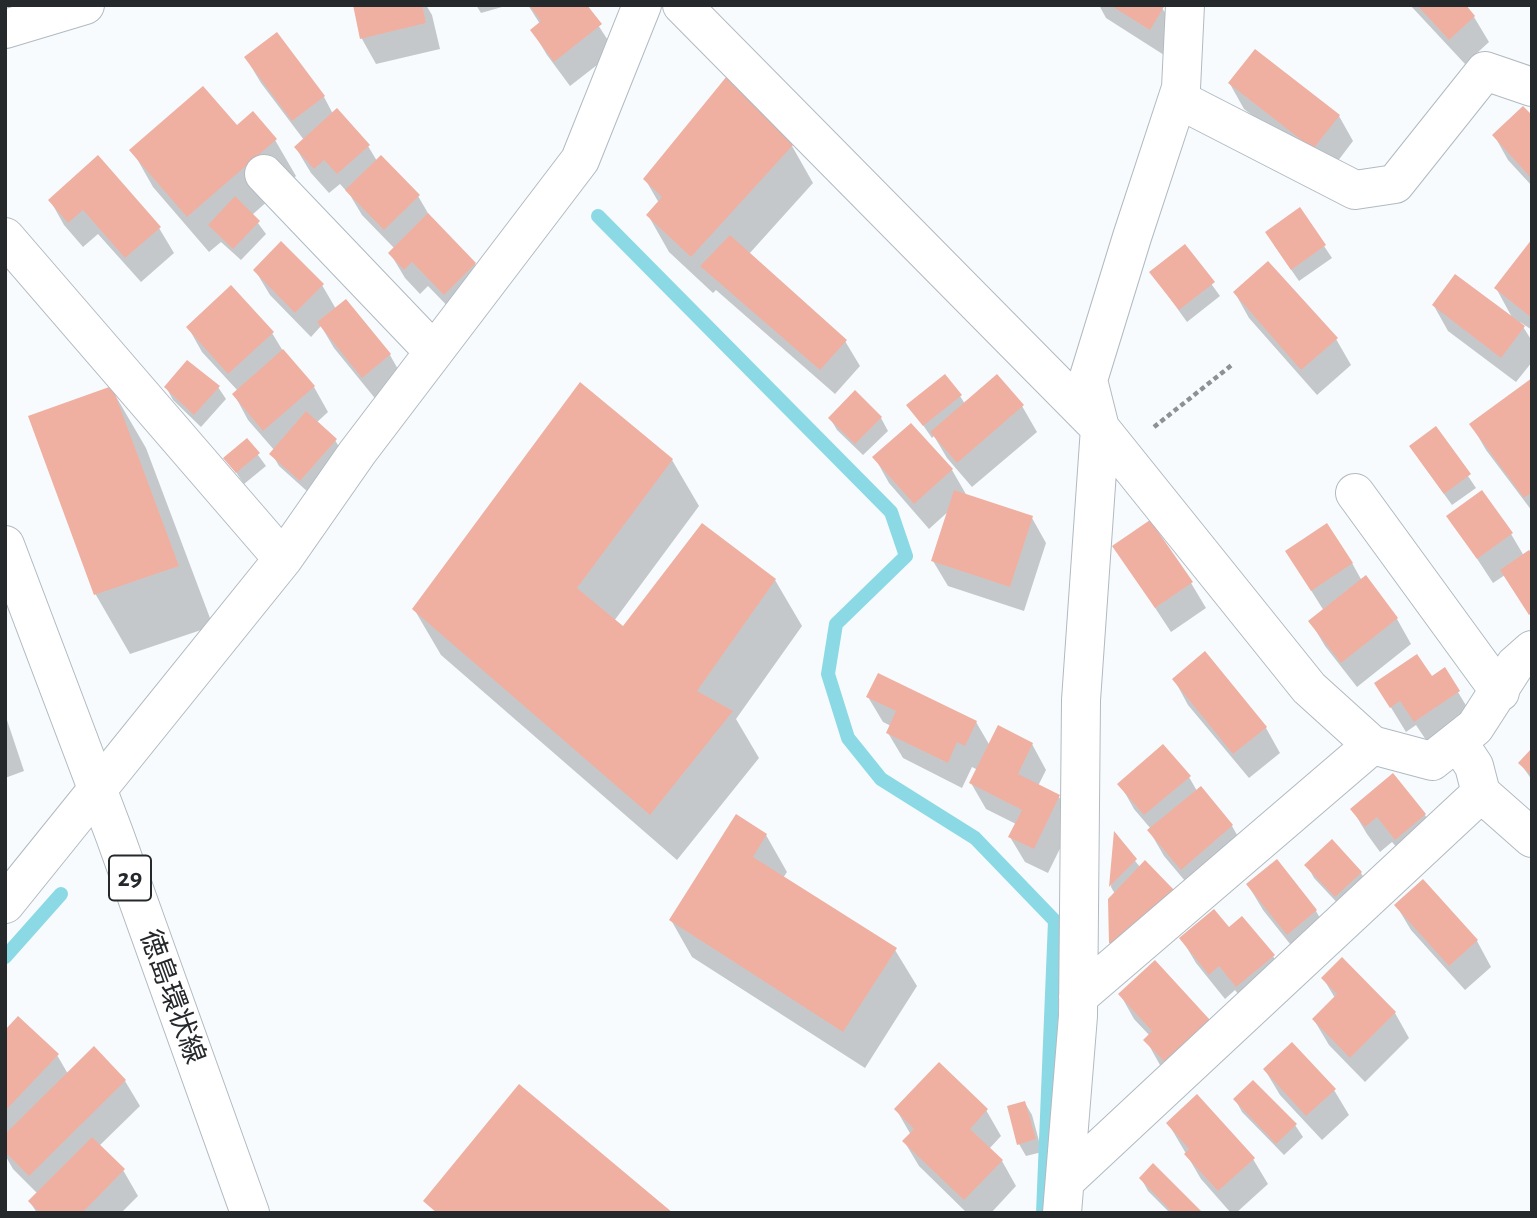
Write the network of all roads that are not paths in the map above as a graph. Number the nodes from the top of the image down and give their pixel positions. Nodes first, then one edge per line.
1 (85, 5) edge
2 (642, 5) edge
3 (682, 5) edge
4 (1185, 5) edge
5 (5, 29) edge
6 (1532, 87) edge
7 (1178, 99) junction
8 (264, 174) dead end
9 (5, 237) edge
10 (434, 352) junction
11 (1110, 441) junction
12 (1356, 493) dead end
13 (5, 545) edge
14 (283, 559) junction
15 (1532, 650) edge
16 (1500, 692) junction
17 (1458, 742) junction
18 (1372, 745) junction
19 (97, 790) junction
20 (1481, 793) junction
21 (1532, 838) edge
22 (5, 904) edge
23 (1079, 997) junction
24 (1063, 1197) edge
25 (250, 1213) edge

1 - 5 street
2 - 10 street
3 - 11 street
4 - 7 street
6 - 7 street
7 - 11 street
8 - 10 street
9 - 14 street
10 - 14 street
11 - 18 street
11 - 23 street
12 - 16 street
13 - 19 street, 徳島環状線 / 29
14 - 19 street
15 - 16 street
16 - 17 street
17 - 18 street
17 - 20 street
18 - 23 street
19 - 22 street
19 - 25 street, 徳島環状線 / 29
20 - 21 street
20 - 24 street
23 - 24 street

